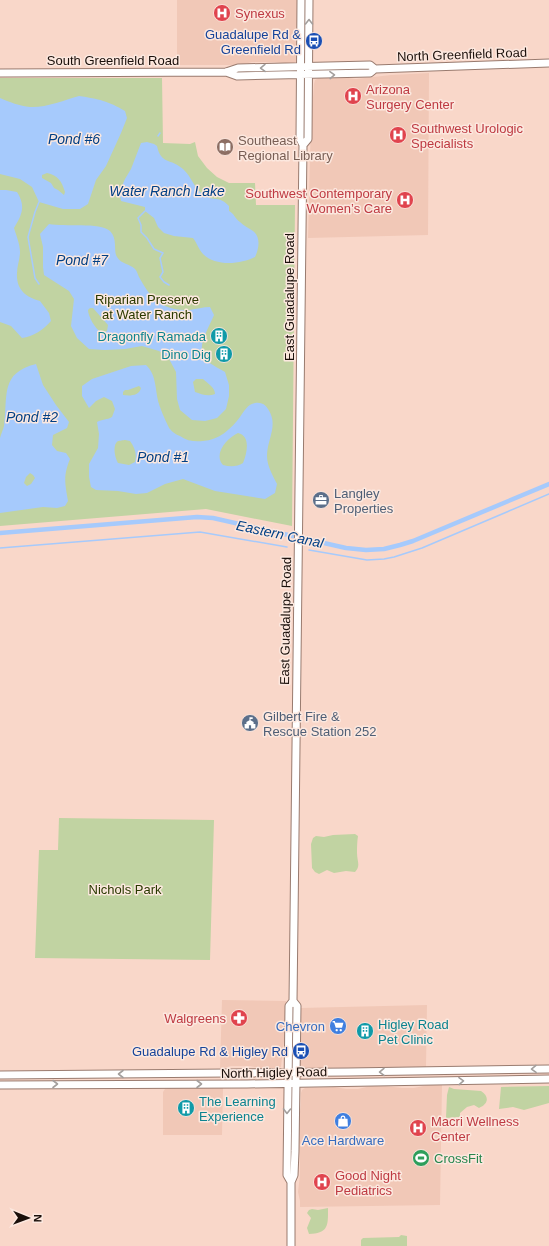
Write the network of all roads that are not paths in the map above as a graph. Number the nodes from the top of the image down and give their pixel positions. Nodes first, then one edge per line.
1 (301, 0) edge
2 (309, 0) edge
3 (549, 63) edge
4 (304, 67) junction
5 (375, 69) junction
6 (226, 72) junction
7 (0, 73) edge
8 (304, 76) junction
9 (293, 1001) junction
10 (549, 1069) edge
11 (288, 1072) junction
12 (296, 1072) junction
13 (421, 1072) junction
14 (0, 1075) edge
15 (549, 1079) edge
16 (422, 1081) junction
17 (288, 1084) junction
18 (296, 1084) junction
19 (0, 1085) edge
20 (291, 1182) junction
21 (291, 1246) edge

1 - 4 main road, East Guadalupe Road
4 -> 2 main road, East Guadalupe Road
3 - 5 main road, North Greenfield Road
4 - 5 main road, North Greenfield Road
4 -> 6 main road
4 - 8 main road, East Guadalupe Road
8 -> 5 main road, North Greenfield Road
6 - 7 main road, South Greenfield Road
6 - 8 main road, South Greenfield Road
8 - 9 main road, East Guadalupe Road
9 - 11 main road, East Guadalupe Road
9 - 12 main road, East Guadalupe Road
10 -> 13 main road, North Higley Road
11 - 12 main road, North Higley Road
11 -> 14 main road, North Higley Road
11 - 17 main road, East Guadalupe Road
13 -> 12 main road, North Higley Road
12 - 18 main road, East Guadalupe Road
13 - 16 main road
16 -> 15 main road, North Higley Road
16 - 18 main road, North Higley Road
17 - 18 main road, North Higley Road
19 -> 17 main road, North Higley Road
17 -> 20 main road, East Guadalupe Road
18 - 20 main road, East Guadalupe Road
20 - 21 main road, East Guadalupe Road

